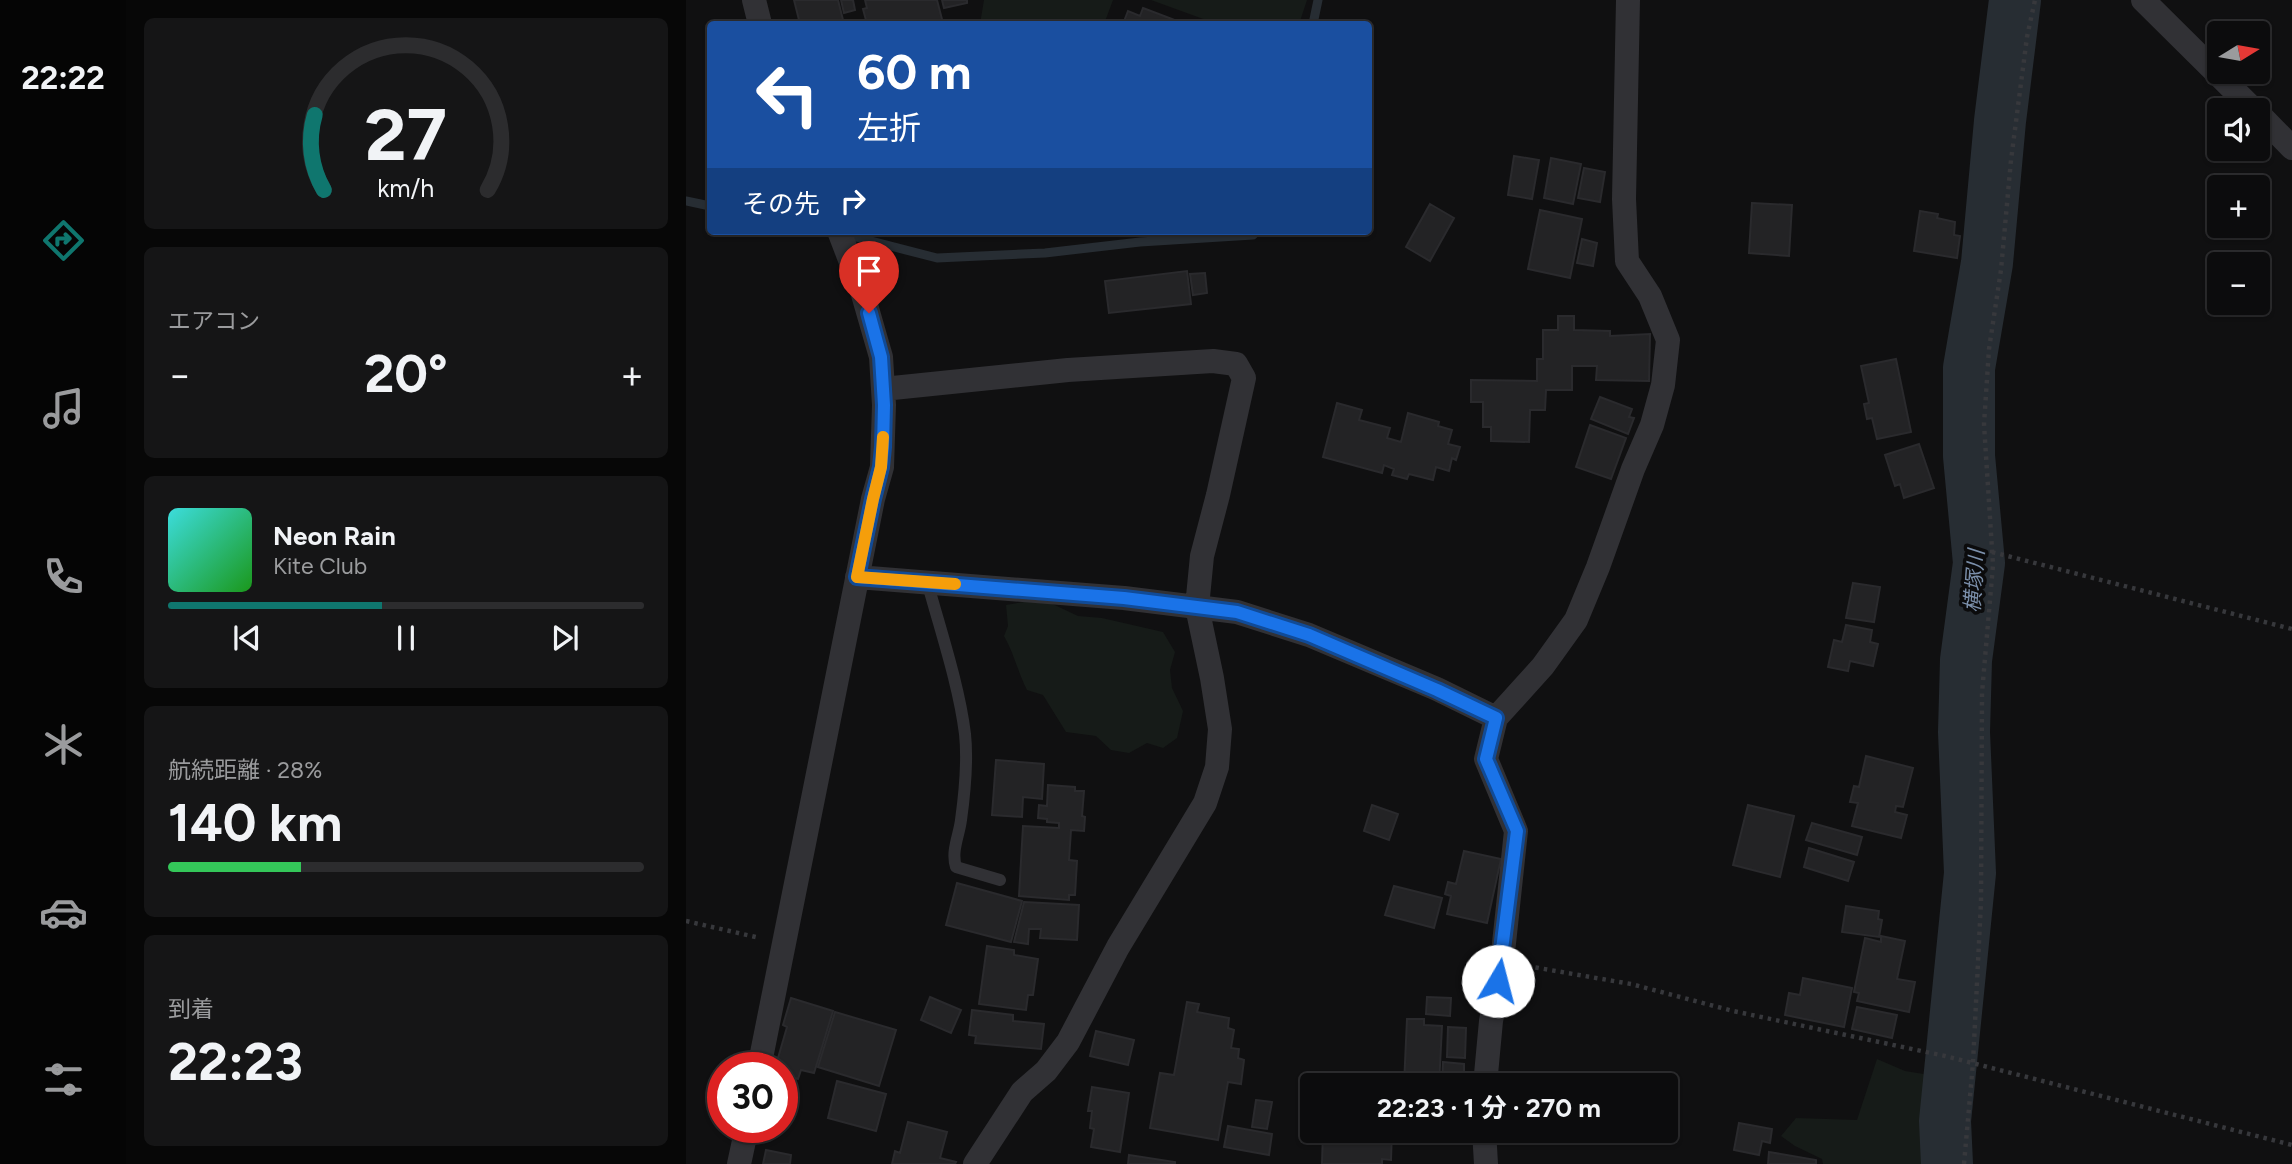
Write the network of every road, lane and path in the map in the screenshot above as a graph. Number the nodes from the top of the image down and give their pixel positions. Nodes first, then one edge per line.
1 (754, 0) edge
2 (1628, 0) edge
3 (2035, 0) edge
4 (2143, 0) edge
5 (759, 21) edge
6 (2242, 98) edge
7 (2270, 126) edge
8 (2292, 148) edge
9 (841, 235) edge
10 (883, 389) junction
11 (1992, 552) junction
12 (857, 577) junction
13 (926, 581) junction
14 (1197, 607) junction
15 (2292, 629) edge
16 (1496, 718) junction
17 (1000, 880) dead end
18 (686, 921) edge
19 (785, 943) junction
20 (1502, 962) junction
21 (762, 1052) edge
22 (1973, 1063) junction
23 (1486, 1073) edge
24 (744, 1143) edge
25 (1485, 1143) edge
26 (2292, 1145) edge
27 (739, 1164) edge
28 (975, 1164) edge
29 (1486, 1164) edge
30 (1964, 1164) edge

1 - 5 street
2 - 16 street
3 - 11 path
4 - 6 street
7 - 8 street
9 - 10 street
10 - 12 street
10 - 14 street
11 - 15 path
11 - 22 path
12 - 13 street
12 - 19 street
13 - 14 street
13 - 17 lane
14 - 16 street
14 - 28 street
16 - 20 street
18 - 19 path
19 - 21 street
20 - 22 path
20 - 23 street
22 - 26 path
22 - 30 path
24 - 27 street
25 - 29 street

